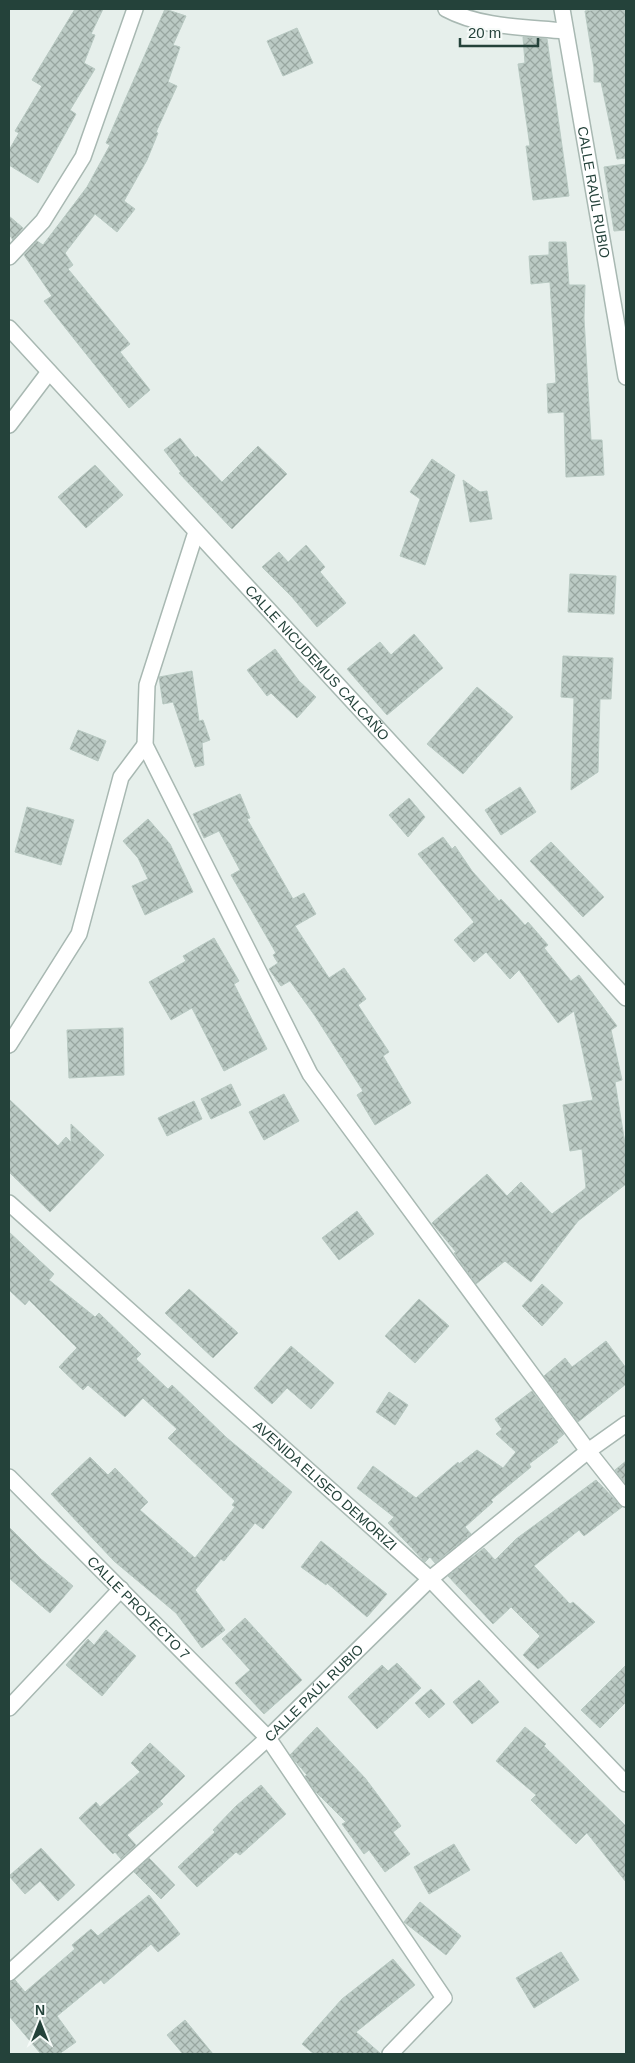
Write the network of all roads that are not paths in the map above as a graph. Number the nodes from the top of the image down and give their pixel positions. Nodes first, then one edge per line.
1 (135, 9) edge
2 (446, 9) edge
3 (562, 9) edge
4 (565, 31) junction
5 (9, 257) edge
6 (9, 328) edge
7 (49, 372) junction
8 (626, 377) edge
9 (9, 425) edge
10 (196, 532) junction
11 (145, 745) junction
12 (626, 998) edge
13 (9, 1045) edge
14 (9, 1203) edge
15 (626, 1424) edge
16 (588, 1451) junction
17 (9, 1477) edge
18 (626, 1499) edge
19 (430, 1579) junction
20 (121, 1589) junction
21 (9, 1708) edge
22 (268, 1738) junction
23 (626, 1784) edge
24 (9, 1973) edge
25 (390, 2054) edge

1 - 5 street
2 - 4 street
3 - 4 street, CALLE RAÚL RUBIO
4 - 8 street, CALLE RAÚL RUBIO
6 - 7 street, CALLE NICUDEMUS CALCAÑO
7 - 9 street
7 - 10 street, CALLE NICUDEMUS CALCAÑO
10 - 11 street
10 - 12 street, CALLE NICUDEMUS CALCAÑO
11 - 13 street
11 - 16 street
14 - 19 street, AVENIDA ELISEO DEMORIZI
15 - 16 street, CALLE PAÚL RUBIO
16 - 18 street
16 - 19 street, CALLE PAÚL RUBIO
17 - 20 street, CALLE PROYECTO 7
19 - 22 street, CALLE PAÚL RUBIO
19 - 23 street, AVENIDA ELISEO DEMORIZI
20 - 21 street
20 - 22 street, CALLE PROYECTO 7
22 - 24 street, CALLE PAÚL RUBIO
22 - 25 street, CALLE PROYECTO 7

